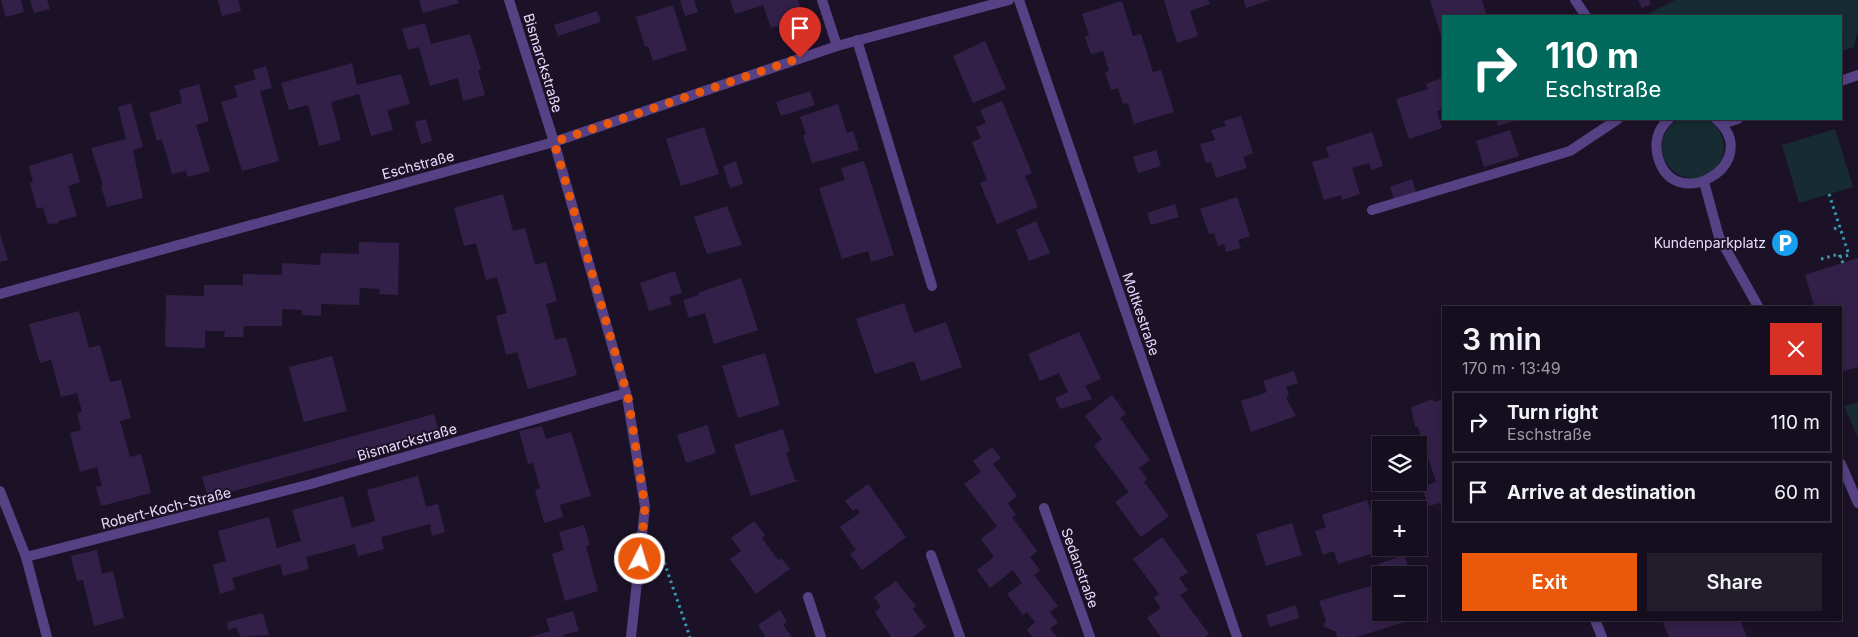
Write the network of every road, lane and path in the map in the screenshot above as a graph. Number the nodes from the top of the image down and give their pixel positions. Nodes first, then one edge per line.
1 (509, 0) edge
2 (822, 0) edge
3 (1009, 0) edge
4 (1019, 0) edge
5 (1575, 0) edge
6 (1585, 15) edge
7 (857, 40) junction
8 (837, 46) junction
9 (1858, 75) edge
10 (1842, 81) edge
11 (1616, 120) edge
12 (1668, 120) edge
13 (1719, 121) edge
14 (554, 142) junction
15 (1704, 182) junction
16 (1829, 194) dead end
17 (1372, 210) dead end
18 (1840, 226) junction
19 (1834, 229) dead end
20 (1840, 257) junction
21 (1821, 259) dead end
22 (1842, 263) dead end
23 (932, 286) dead end
24 (0, 294) edge
25 (1758, 306) edge
26 (626, 393) junction
27 (1842, 466) edge
28 (311, 484) joint
29 (0, 491) edge
30 (1858, 503) edge
31 (1044, 508) dead end
32 (659, 549) dead end
33 (930, 555) dead end
34 (26, 557) junction
35 (808, 598) dead end
36 (1595, 621) edge
37 (47, 637) edge
38 (631, 637) edge
39 (690, 637) edge
40 (821, 637) edge
41 (960, 637) edge
42 (1090, 637) edge
43 (1237, 637) edge
44 (1602, 637) edge

1 - 14 street, Bismarckstraße
2 - 8 street
3 - 7 street, Eschstraße
4 - 43 street, Moltkestraße
5 - 6 street
7 - 8 street, Eschstraße
7 - 23 street
8 - 14 street, Eschstraße
9 - 10 street
11 - 17 street
12 - 15 street
13 - 15 street
14 - 24 street, Eschstraße
14 - 26 street, Bismarckstraße
15 - 25 street
16 - 18 path
18 - 19 path
18 - 20 path
20 - 21 path
20 - 22 path
26 - 28 street, Bismarckstraße
26 - 38 street, Bismarckstraße
27 - 30 street
28 - 34 street, Robert-Koch-Straße
29 - 34 street
31 - 42 street, Sedanstraße
32 - 39 path
33 - 41 street
34 - 37 street
35 - 40 street
36 - 44 street

